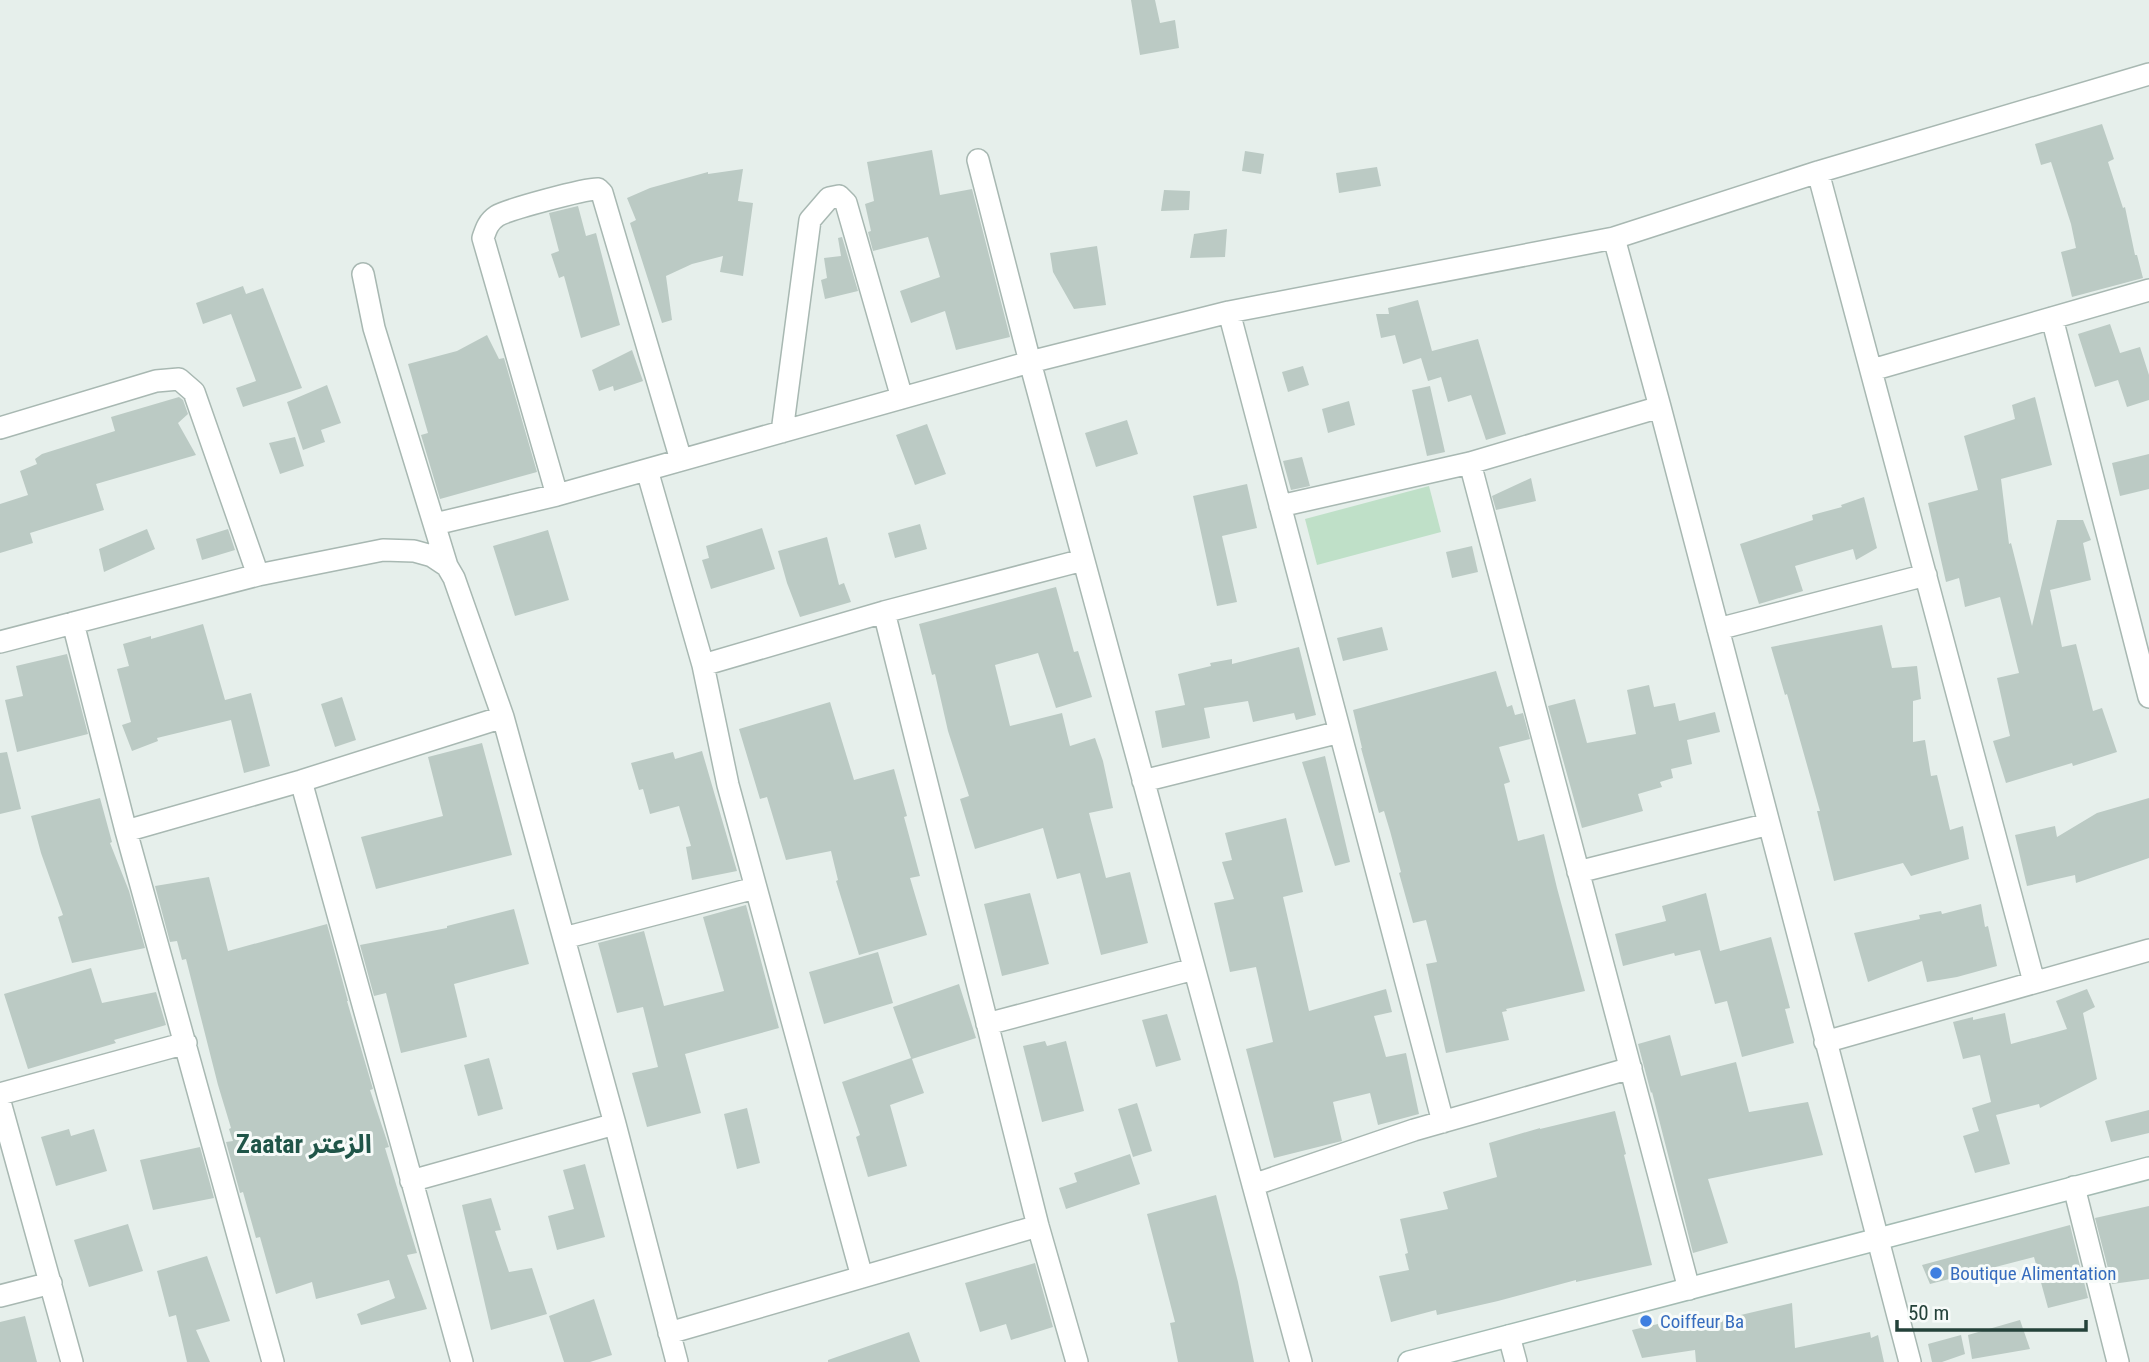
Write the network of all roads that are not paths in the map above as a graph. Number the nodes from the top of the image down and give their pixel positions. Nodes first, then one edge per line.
1 (2149, 74) edge
2 (978, 160) dead end
3 (1818, 172) junction
4 (1614, 238) junction
5 (363, 274) dead end
6 (2149, 290) edge
7 (1229, 312) junction
8 (2052, 318) junction
9 (1030, 362) junction
10 (1872, 370) junction
11 (902, 398) junction
12 (1660, 407) junction
13 (0, 428) edge
14 (782, 432) junction
15 (681, 460) junction
16 (1470, 463) junction
17 (648, 470) junction
18 (556, 495) junction
19 (1280, 506) junction
20 (435, 524) junction
21 (1083, 560) junction
22 (447, 566) junction
23 (258, 575) junction
24 (1926, 575) junction
25 (884, 612) junction
26 (73, 623) junction
27 (1718, 629) junction
28 (0, 642) edge
29 (703, 665) junction
30 (2149, 696) edge
31 (503, 717) junction
32 (1340, 732) junction
33 (301, 781) junction
34 (1143, 781) junction
35 (1769, 824) junction
36 (126, 831) junction
37 (1578, 872) junction
38 (755, 888) junction
39 (564, 938) junction
40 (2149, 950) edge
41 (1194, 969) junction
42 (2034, 982) junction
43 (986, 1024) junction
44 (186, 1042) junction
45 (1825, 1042) junction
46 (1631, 1068) junction
47 (0, 1094) edge
48 (0, 1102) edge
49 (1443, 1122) junction
50 (615, 1124) junction
51 (6, 1141) edge
52 (2149, 1168) edge
53 (411, 1181) junction
54 (1253, 1185) junction
55 (2074, 1187) junction
56 (1038, 1226) junction
57 (1877, 1240) junction
58 (862, 1278) junction
59 (51, 1283) junction
60 (1689, 1289) junction
61 (0, 1296) edge
62 (669, 1333) junction
63 (1509, 1336) junction
64 (72, 1362) edge
65 (273, 1362) edge
66 (462, 1362) edge
67 (677, 1362) edge
68 (1077, 1362) edge
69 (1301, 1362) edge
70 (1409, 1362) edge
71 (1516, 1362) edge
72 (1910, 1362) edge
73 (2119, 1362) edge

1 - 3 street
2 - 9 street
3 - 4 street
3 - 10 street
4 - 7 street
4 - 12 street
5 - 20 street
6 - 8 street
7 - 9 street
7 - 19 street
8 - 10 street
8 - 30 street
9 - 11 street
9 - 21 street
10 - 24 street
11 - 14 street
11 - 14 street
12 - 16 street
12 - 27 street
13 - 23 street
14 - 15 street
15 - 17 street
15 - 18 street
16 - 19 street
16 - 37 street
17 - 18 street
17 - 29 street
18 - 20 street
19 - 32 street
20 - 22 street
21 - 25 street
21 - 34 street
22 - 23 street
22 - 31 street
23 - 26 street
24 - 27 street
24 - 42 street
25 - 29 street
25 - 43 street
26 - 28 street
26 - 36 street
27 - 35 street
29 - 38 street
31 - 33 street
31 - 39 street
32 - 34 street
32 - 49 street
33 - 36 street
33 - 53 street
34 - 41 street
35 - 37 street
35 - 45 street
36 - 44 street
37 - 46 street
38 - 39 street
38 - 58 street
39 - 50 street
40 - 42 street
41 - 43 street
41 - 54 street
42 - 45 street
43 - 56 street
44 - 47 street
44 - 65 street
45 - 57 street
46 - 49 street
46 - 60 street
48 - 51 street
49 - 54 street
50 - 53 street
50 - 62 street
51 - 59 street
52 - 55 street
53 - 66 street
54 - 69 street
55 - 57 street
55 - 73 street
56 - 58 street
56 - 68 street
57 - 60 street
57 - 72 street
58 - 62 street
59 - 61 street
59 - 64 street
60 - 63 street
62 - 67 street
63 - 70 street
63 - 71 street

